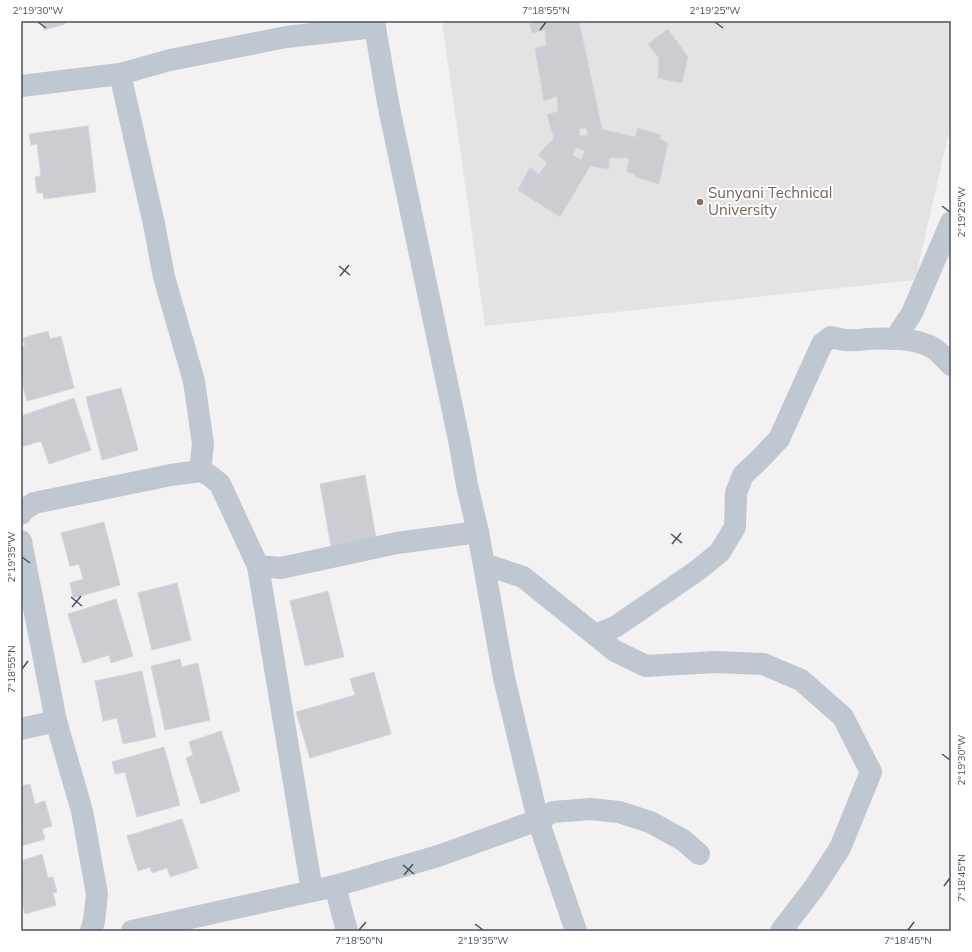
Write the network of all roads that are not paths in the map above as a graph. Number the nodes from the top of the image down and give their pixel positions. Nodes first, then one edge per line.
1 (374, 24) edge
2 (120, 74) junction
3 (21, 86) edge
4 (951, 222) edge
5 (895, 339) junction
6 (951, 365) edge
7 (200, 471) junction
8 (21, 514) edge
9 (478, 532) junction
10 (21, 541) edge
11 (484, 564) junction
12 (258, 566) junction
13 (595, 635) junction
14 (56, 721) junction
15 (21, 729) edge
16 (538, 820) junction
17 (699, 854) dead end
18 (334, 886) junction
19 (312, 891) junction
20 (91, 931) edge
21 (132, 931) edge
22 (347, 931) edge
23 (576, 931) edge
24 (781, 931) edge

1 - 2 street
1 - 9 street
2 - 3 street
2 - 7 street
4 - 5 street
5 - 6 street
5 - 13 street
7 - 8 street
7 - 12 street
9 - 11 street
9 - 12 street
10 - 14 street
11 - 13 street
11 - 16 street
12 - 19 street
13 - 24 street
14 - 15 street
14 - 20 street
16 - 17 street
16 - 18 street
16 - 23 street
18 - 19 street
18 - 22 street
19 - 21 street

